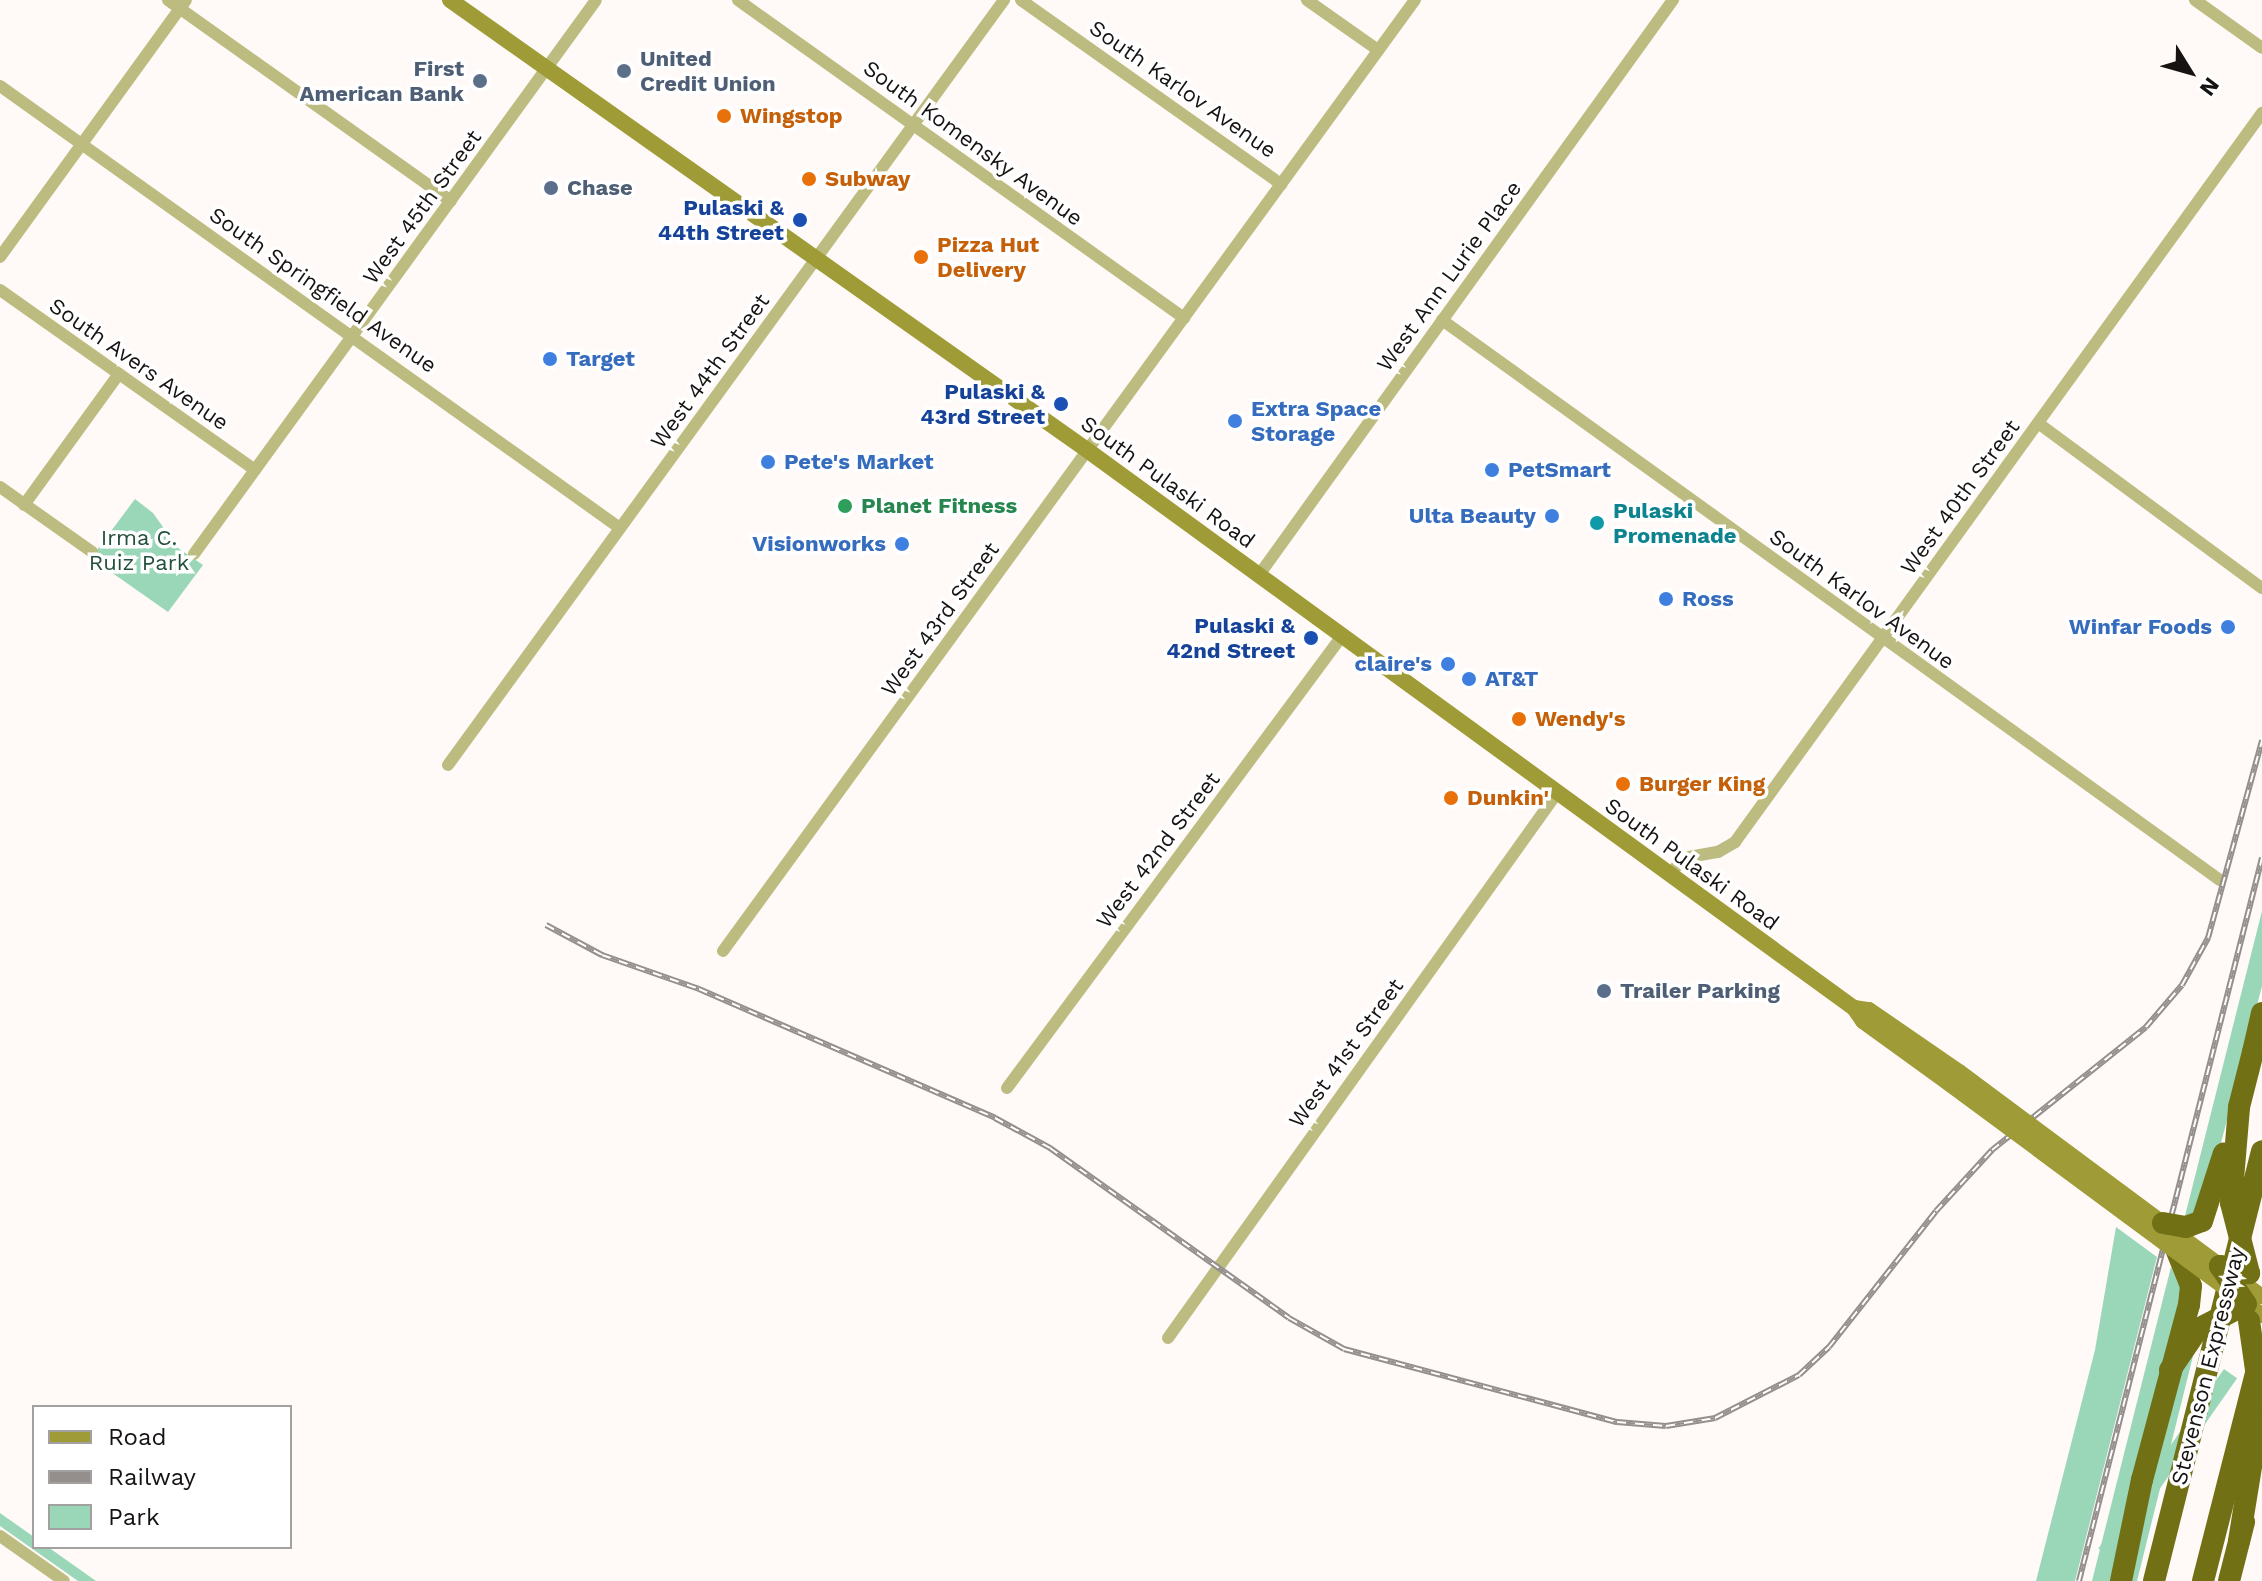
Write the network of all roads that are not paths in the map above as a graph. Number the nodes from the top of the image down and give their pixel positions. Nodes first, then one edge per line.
1 (168, 0) edge
2 (450, 0) edge
3 (596, 0) edge
4 (738, 0) edge
5 (1004, 0) edge
6 (1021, 0) edge
7 (1307, 0) edge
8 (1415, 0) edge
9 (1673, 0) edge
10 (2195, 0) edge
11 (183, 4) edge
12 (2262, 48) edge
13 (1378, 50) junction
14 (546, 69) junction
15 (0, 86) edge
16 (2262, 113) edge
17 (913, 125) junction
18 (82, 143) junction
19 (1281, 184) junction
20 (451, 201) junction
21 (0, 257) edge
22 (816, 259) junction
23 (0, 290) edge
24 (1184, 318) junction
25 (1442, 320) junction
26 (353, 335) junction
27 (119, 374) junction
28 (2038, 423) junction
29 (1087, 450) junction
30 (255, 470) junction
31 (0, 487) edge
32 (24, 505) junction
33 (620, 528) junction
34 (92, 552) dead end
35 (194, 554) dead end
36 (1259, 575) junction
37 (2262, 588) edge
38 (1342, 636) junction
39 (1882, 638) junction
40 (448, 765) dead end
41 (1557, 793) junction
42 (1670, 875) junction
43 (2220, 880) dead end
44 (723, 951) dead end
45 (1854, 1008) junction
46 (2262, 1013) edge
47 (2253, 1052) junction
48 (1007, 1088) dead end
49 (2262, 1151) edge
50 (2163, 1223) junction
51 (2177, 1251) junction
52 (2220, 1266) junction
53 (2256, 1272) edge
54 (2259, 1303) edge
55 (1168, 1338) dead end
56 (2262, 1350) edge
57 (2170, 1370) junction
58 (2262, 1455) edge
59 (0, 1536) edge
60 (2239, 1541) junction
61 (64, 1581) edge
62 (2121, 1581) edge
63 (2154, 1581) edge
64 (2203, 1581) edge
65 (2229, 1581) edge

1 - 11 street
2 - 14 main road, South Pulaski Road
3 - 14 street, West 45th Street
4 - 17 street, South Komensky Avenue
5 - 17 street, West 44th Street
6 - 19 street, South Karlov Avenue
7 - 13 street
8 - 13 street, West 43rd Street
9 - 25 street, West Ann Lurie Place
10 - 12 street
11 - 18 street
11 - 20 street
13 - 19 street, West 43rd Street
14 - 20 street, West 45th Street
14 - 22 main road, South Pulaski Road
15 - 18 street, South Springfield Avenue
16 - 28 street, West 40th Street
17 - 22 street, West 44th Street
17 - 24 street, South Komensky Avenue
18 - 21 street
18 - 26 street, South Springfield Avenue
19 - 24 street, West 43rd Street
20 - 26 street, West 45th Street
22 - 29 main road, South Pulaski Road
22 - 33 street, West 44th Street
23 - 27 street, South Avers Avenue
24 - 29 street, West 43rd Street
25 - 36 street, West Ann Lurie Place
25 - 39 street, South Karlov Avenue
26 - 30 street, West 45th Street
26 - 33 street, South Springfield Avenue
27 - 30 street, South Avers Avenue
27 - 32 street
28 - 37 street
28 - 39 street, West 40th Street
29 - 36 main road, South Pulaski Road
29 - 44 street, West 43rd Street
30 - 35 street, West 45th Street
31 - 32 street
32 - 34 street
33 - 40 street, West 44th Street
36 - 38 main road, South Pulaski Road
38 - 41 main road, South Pulaski Road
38 - 48 street, West 42nd Street
39 - 42 street, West 40th Street
39 - 43 street, South Karlov Avenue
41 - 42 main road, South Pulaski Road
41 - 55 street, West 41st Street
42 - 45 main road, South Pulaski Road
45 - 50 main road, South Pulaski Road, bridge
45 - 51 main road, South Pulaski Road, bridge
46 - 47 highway
47 - 50 highway, bridge
47 - 53 highway, bridge
49 - 63 highway, Stevenson Expressway
50 - 52 main road, South Pulaski Road, bridge
51 - 52 highway, bridge
51 - 54 main road, South Pulaski Road, bridge
51 - 57 highway, bridge
52 - 53 highway, bridge
52 - 54 highway, bridge
53 - 54 highway, bridge
54 - 57 highway, bridge
54 - 60 highway, bridge
56 - 64 highway
57 - 62 highway
58 - 60 highway, bridge
59 - 61 street
60 - 65 highway

